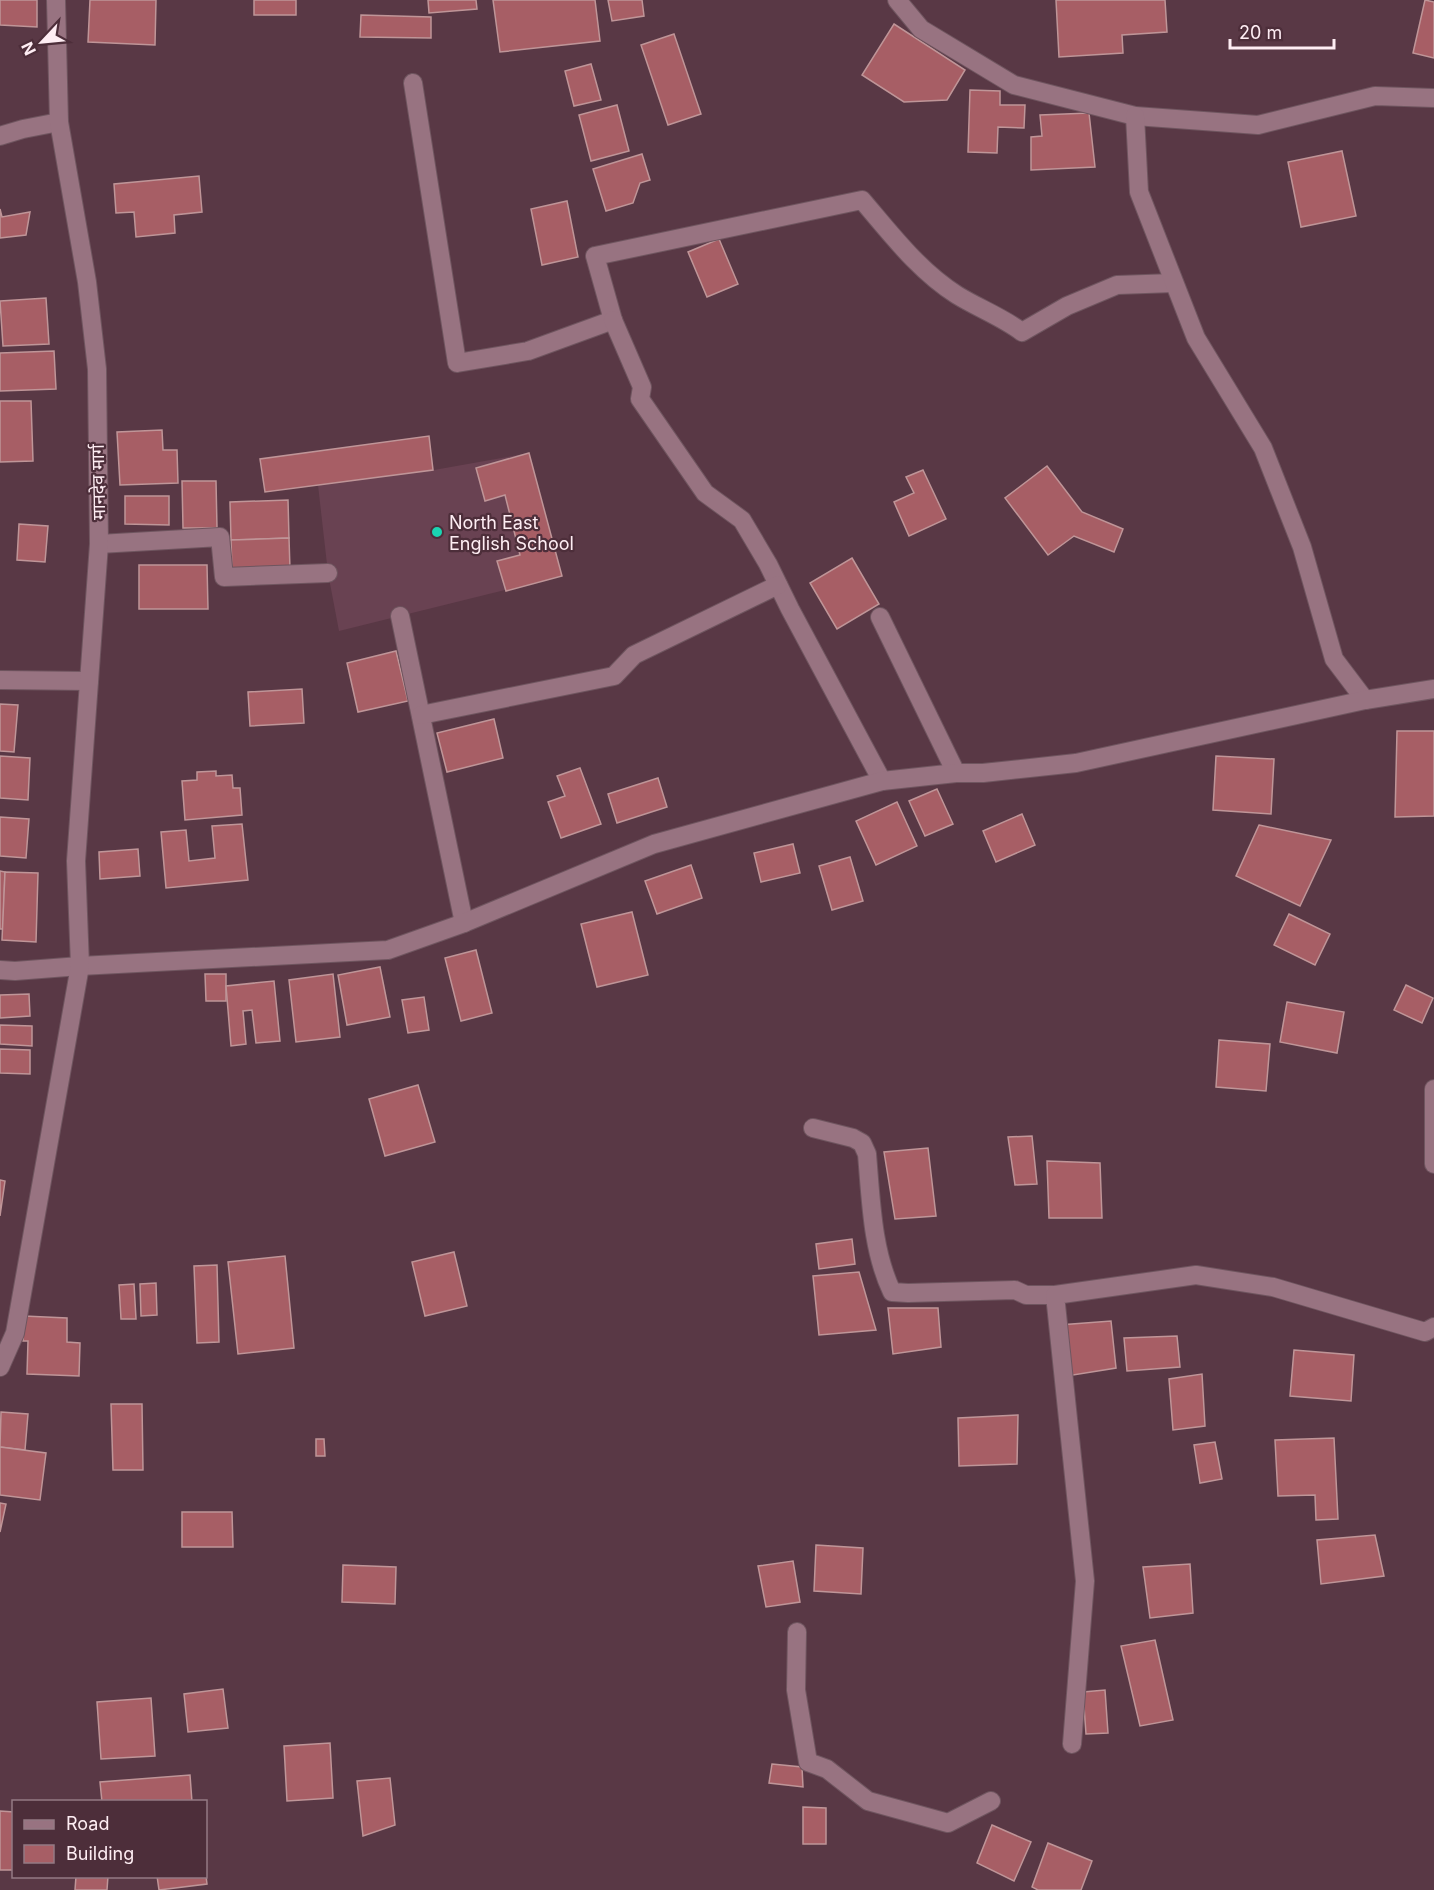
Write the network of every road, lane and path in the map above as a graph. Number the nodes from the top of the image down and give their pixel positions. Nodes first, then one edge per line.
1 (56, 0) edge
2 (897, 0) edge
3 (412, 83) dead end
4 (1434, 98) edge
5 (1135, 116) junction
6 (59, 122) junction
7 (0, 136) edge
8 (1174, 283) junction
9 (613, 320) junction
10 (99, 544) junction
11 (328, 573) dead end
12 (778, 585) junction
13 (400, 616) dead end
14 (880, 617) dead end
15 (0, 680) edge
16 (89, 681) junction
17 (1434, 689) edge
18 (1365, 700) junction
19 (421, 715) junction
20 (956, 773) junction
21 (882, 781) junction
22 (464, 923) junction
23 (80, 966) junction
24 (0, 970) edge
25 (1434, 1089) edge
26 (813, 1128) dead end
27 (1434, 1164) edge
28 (1055, 1295) junction
29 (1434, 1327) edge
30 (0, 1367) edge
31 (797, 1632) dead end
32 (1072, 1744) dead end
33 (991, 1801) dead end

1 - 6 street, मानदेव मार्ग
2 - 5 street
3 - 9 street
4 - 5 street
5 - 8 street
6 - 7 street
6 - 10 street, मानदेव मार्ग
8 - 9 street
8 - 18 street
9 - 12 street
10 - 11 street
10 - 16 street, मानदेव मार्ग
12 - 19 street
12 - 21 street
13 - 19 street
14 - 20 street
15 - 16 street
16 - 23 street, मानदेव मार्ग
17 - 18 street
18 - 20 street
19 - 22 street
20 - 21 street
21 - 22 street
22 - 23 street
23 - 24 street
23 - 30 street, मानदेव मार्ग
25 - 27 street
26 - 28 street
28 - 29 street
28 - 32 street
31 - 33 street

